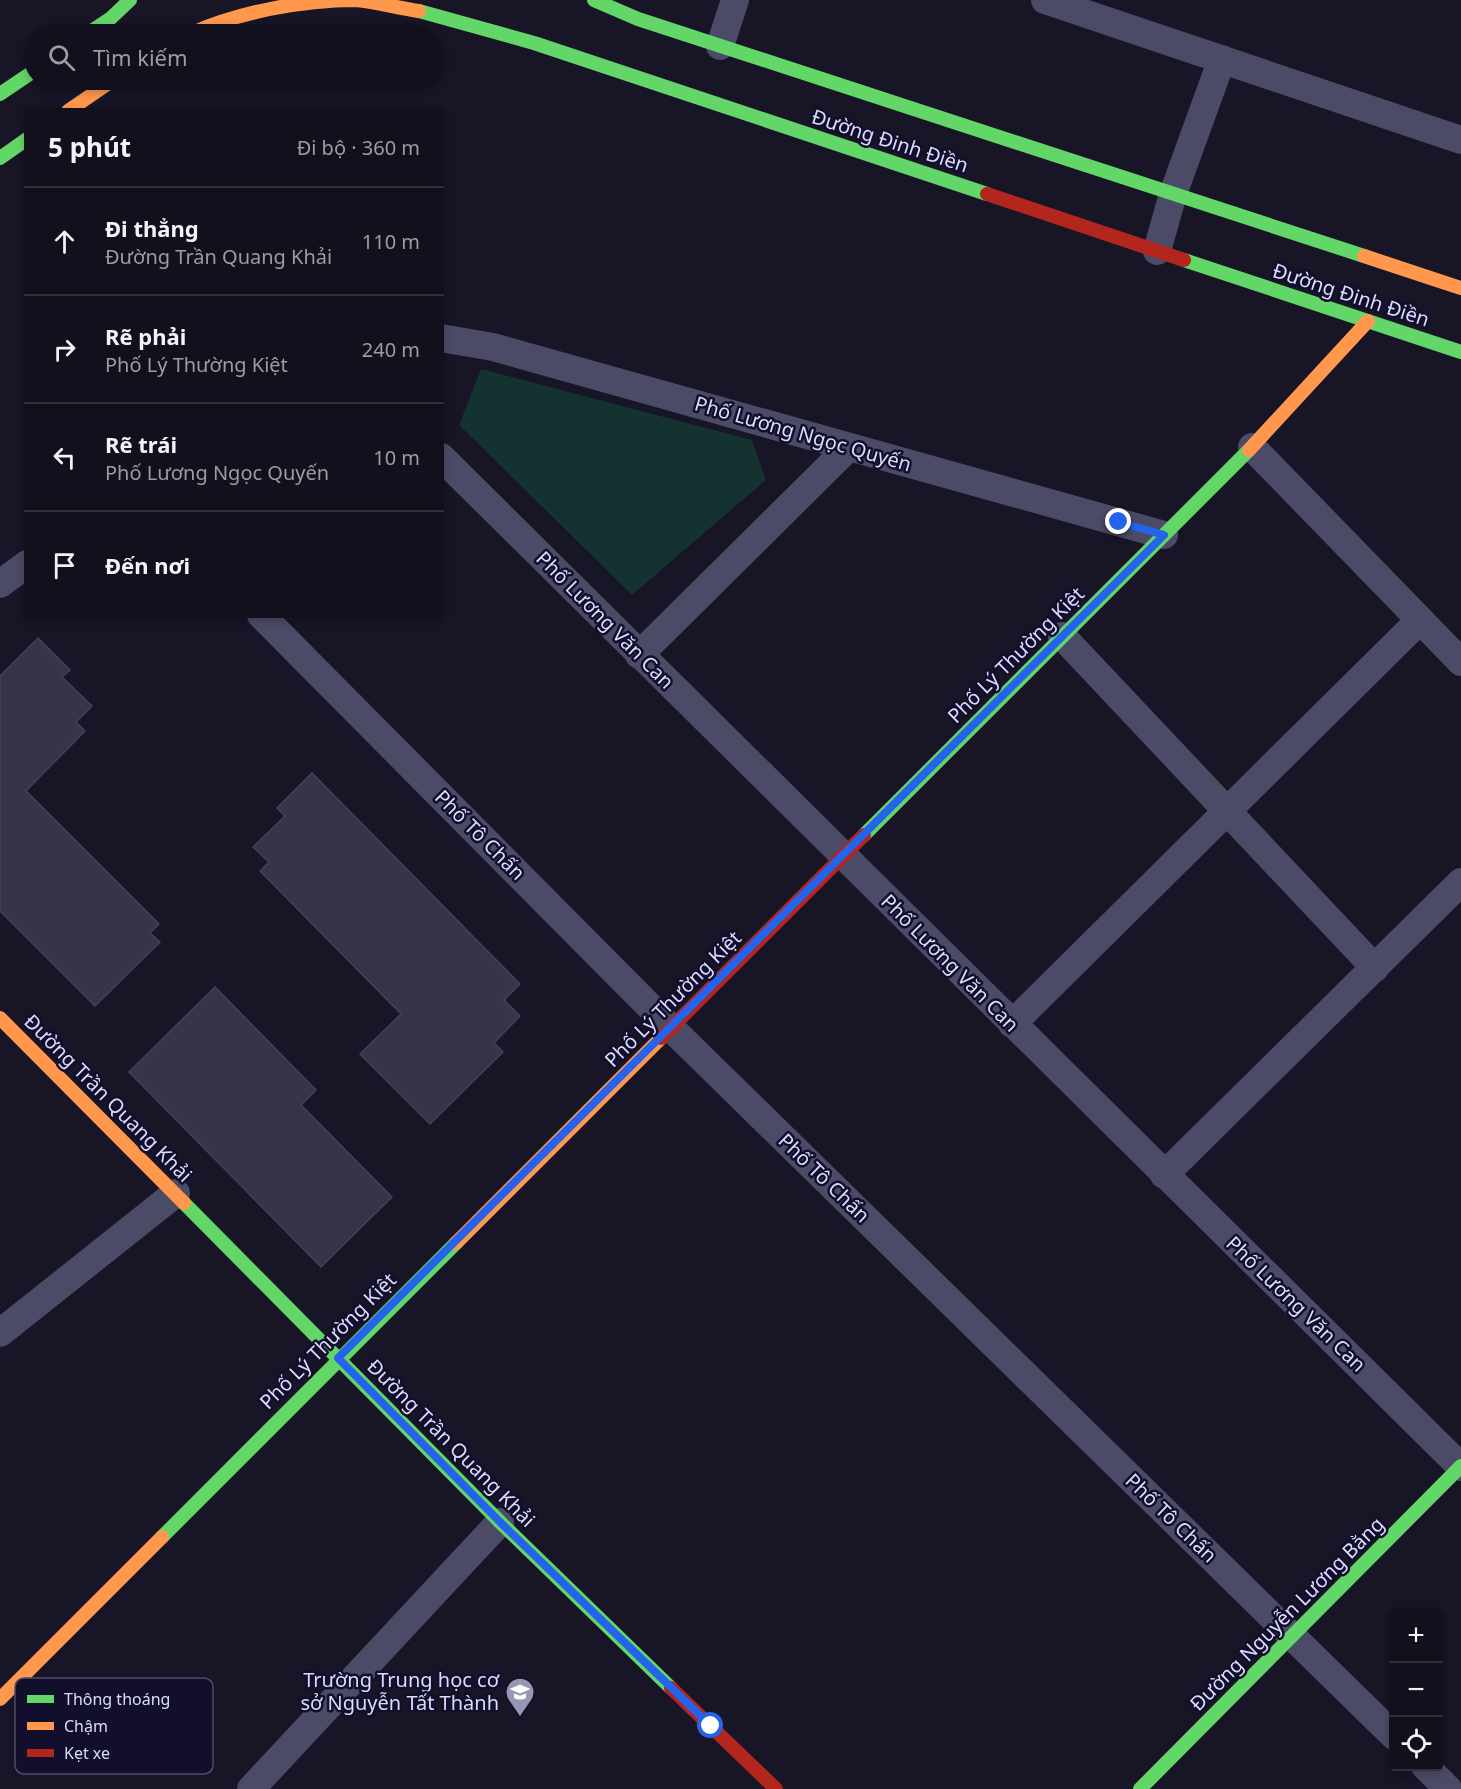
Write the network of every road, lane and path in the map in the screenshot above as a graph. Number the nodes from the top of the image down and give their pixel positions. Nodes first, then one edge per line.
1 (130, 0) edge
2 (294, 0) edge
3 (300, 0) edge
4 (594, 0) edge
5 (735, 0) edge
6 (1045, 0) edge
7 (102, 24) edge
8 (216, 24) edge
9 (720, 46) junction
10 (1222, 59) junction
11 (24, 78) edge
12 (98, 90) edge
13 (0, 94) edge
14 (72, 108) edge
15 (1461, 140) edge
16 (24, 141) edge
17 (0, 158) edge
18 (1173, 194) junction
19 (1157, 250) junction
20 (1461, 288) edge
21 (1368, 321) junction
22 (444, 339) edge
23 (1461, 352) edge
24 (849, 447) junction
25 (1252, 447) junction
26 (444, 460) edge
27 (1164, 535) junction
28 (24, 566) edge
29 (0, 584) edge
30 (264, 618) edge
31 (1420, 620) junction
32 (1062, 636) junction
33 (639, 655) junction
34 (1461, 662) edge
35 (1227, 811) junction
36 (843, 857) junction
37 (1461, 882) edge
38 (1375, 968) junction
39 (0, 1018) edge
40 (1012, 1024) junction
41 (671, 1028) junction
42 (1164, 1175) junction
43 (176, 1193) junction
44 (0, 1334) edge
45 (338, 1358) junction
46 (1461, 1466) edge
47 (500, 1522) junction
48 (1292, 1637) junction
49 (21, 1678) edge
50 (15, 1684) edge
51 (0, 1699) edge
52 (1389, 1731) edge
53 (1429, 1771) edge
54 (251, 1789) edge
55 (776, 1789) edge
56 (1140, 1789) edge
57 (1448, 1789) edge

1 - 7 main road
2 - 3 main road, Đường Đinh Điền
3 - 8 main road
3 - 19 main road, Đường Đinh Điền
4 - 9 main road, Đường Đinh Điền
5 - 9 street
6 - 10 street
9 - 18 main road, Đường Đinh Điền
10 - 15 street
10 - 18 street
11 - 13 main road
12 - 14 main road
16 - 17 main road
18 - 19 street
18 - 20 main road, Đường Đinh Điền
19 - 21 main road, Đường Đinh Điền
21 - 23 main road, Đường Đinh Điền
21 - 25 main road, Phố Lý Thường Kiệt
22 - 24 street, Phố Lương Ngọc Quyến
24 - 27 street, Phố Lương Ngọc Quyến
24 - 33 street
25 - 27 main road, Phố Lý Thường Kiệt
25 - 31 street
26 - 33 street, Phố Lương Văn Can
27 - 32 main road, Phố Lý Thường Kiệt
28 - 29 street
30 - 41 street, Phố Tô Chấn
31 - 34 street
31 - 35 street
32 - 35 street
32 - 36 main road, Phố Lý Thường Kiệt
33 - 36 street, Phố Lương Văn Can
35 - 38 street
35 - 40 street
36 - 40 street, Phố Lương Văn Can
36 - 41 main road, Phố Lý Thường Kiệt
37 - 38 street
38 - 42 street
39 - 43 main road, Đường Trần Quang Khải
40 - 42 street, Phố Lương Văn Can
41 - 45 main road, Phố Lý Thường Kiệt
41 - 48 street, Phố Tô Chấn
42 - 46 street, Phố Lương Văn Can
43 - 44 street
43 - 45 main road, Đường Trần Quang Khải
45 - 47 main road, Đường Trần Quang Khải
45 - 49 main road, Phố Lý Thường Kiệt
46 - 48 main road, Đường Nguyễn Lương Bằng
47 - 54 street
47 - 55 main road, Đường Trần Quang Khải
48 - 52 street, Phố Tô Chấn
48 - 56 main road, Đường Nguyễn Lương Bằng
50 - 51 main road, Phố Lý Thường Kiệt
53 - 57 street

